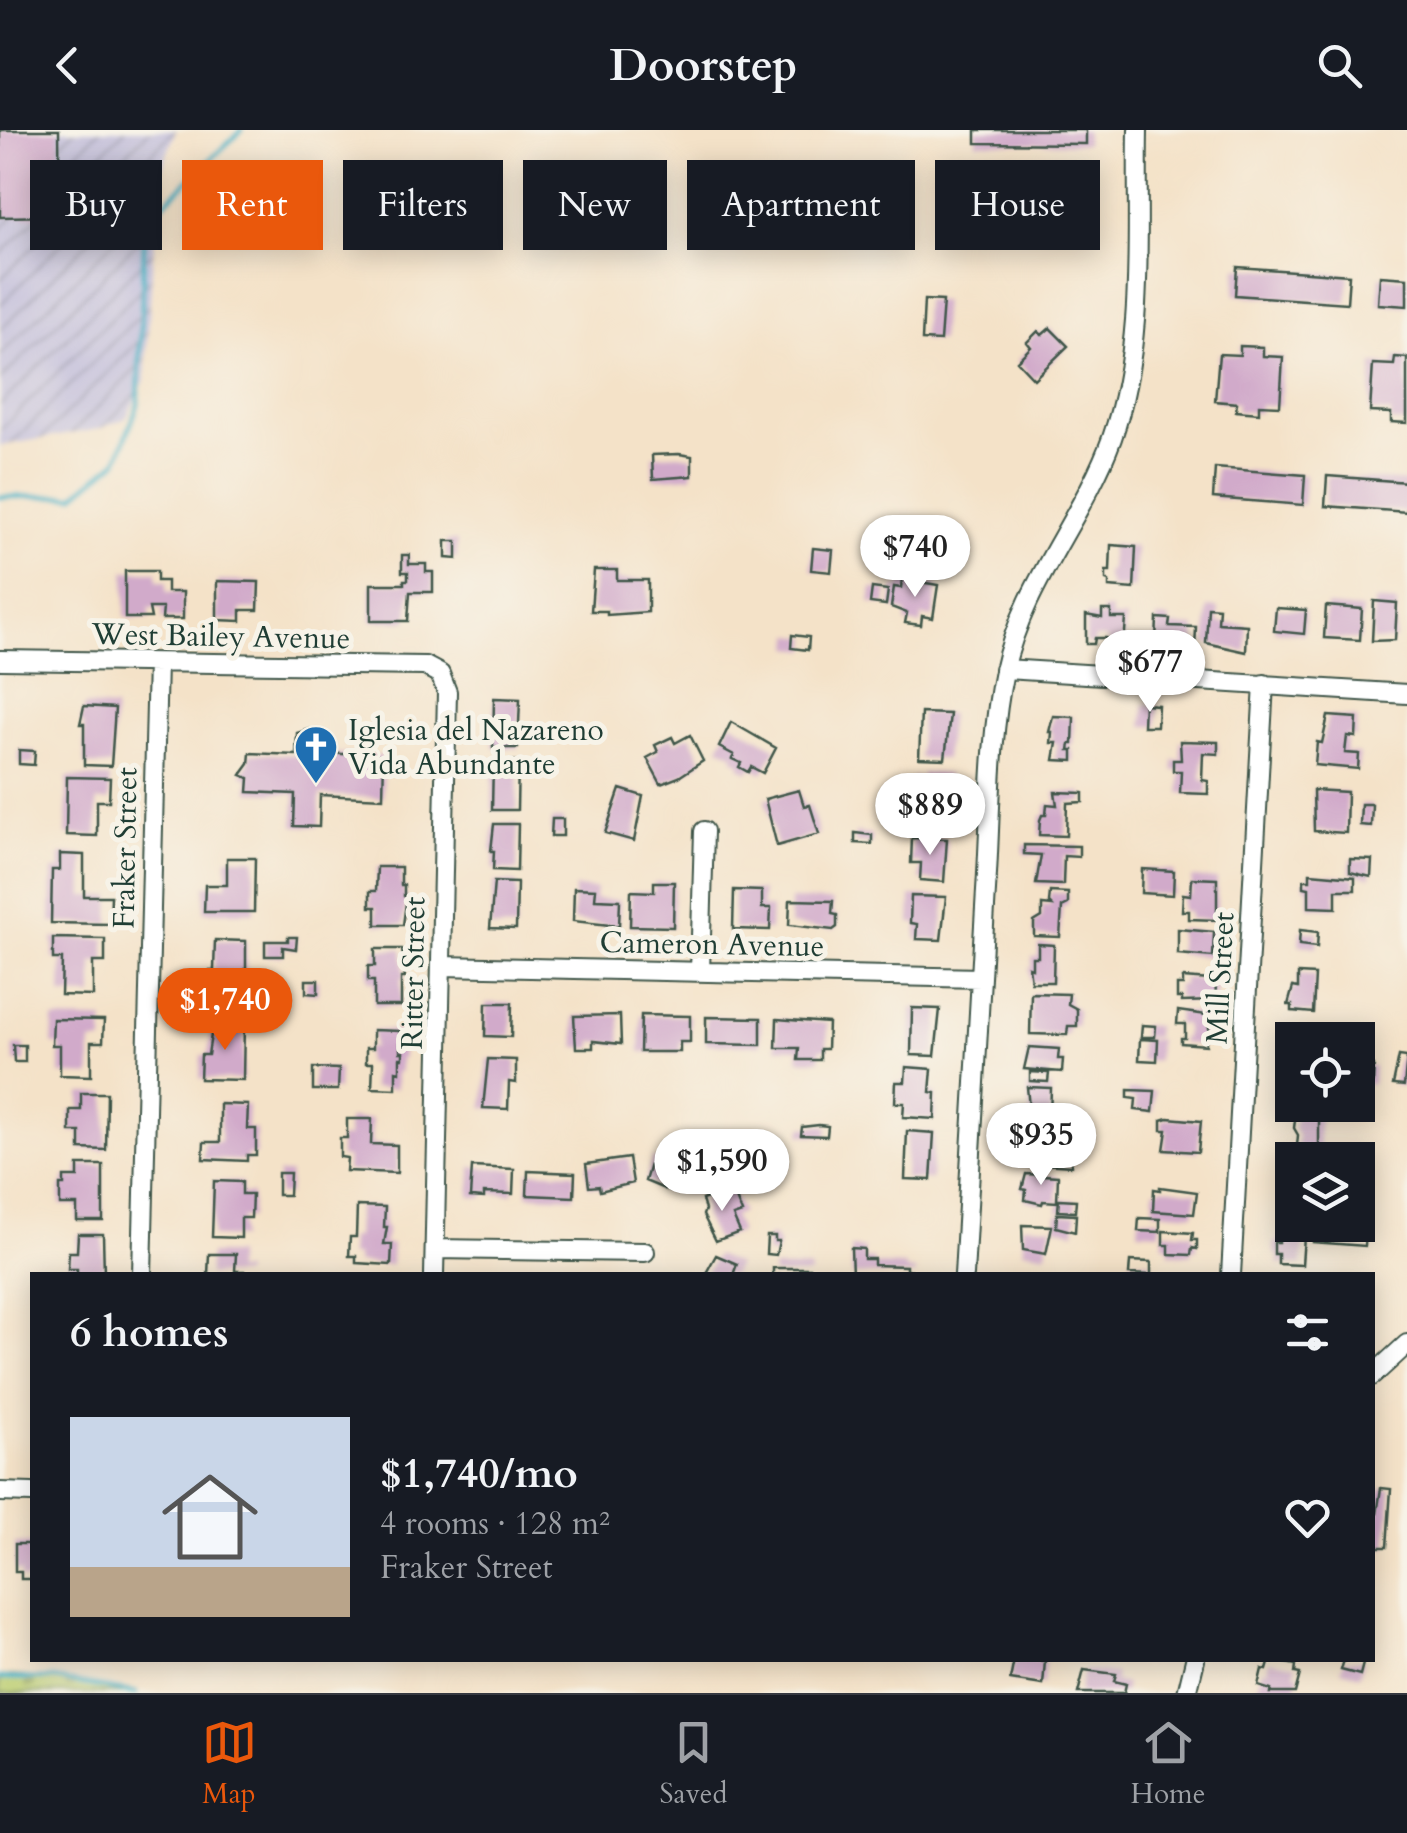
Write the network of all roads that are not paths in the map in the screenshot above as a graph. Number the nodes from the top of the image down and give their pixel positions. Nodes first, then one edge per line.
1 (1138, 130) edge
2 (0, 660) edge
3 (157, 663) junction
4 (1004, 669) junction
5 (440, 674) joint
6 (1264, 684) junction
7 (1407, 694) edge
8 (704, 830) dead end
9 (441, 966) junction
10 (700, 972) junction
11 (981, 978) junction
12 (435, 1249) junction
13 (645, 1252) dead end
14 (142, 1272) edge
15 (434, 1272) edge
16 (964, 1272) edge
17 (1231, 1272) edge
18 (1407, 1344) edge
19 (1375, 1373) edge
20 (0, 1492) edge
21 (30, 1493) edge
22 (1194, 1662) edge
23 (1186, 1693) edge

1 - 4 street
2 - 3 street, West Bailey Avenue
3 - 5 street, West Bailey Avenue
3 - 14 street, Fraker Street
4 - 6 street
4 - 11 street
5 - 9 street, Ritter Street
6 - 7 street
6 - 17 street, Mill Street
8 - 10 street
9 - 10 street, Cameron Avenue
9 - 12 street, Ritter Street
10 - 11 street, Cameron Avenue
11 - 16 street
12 - 13 street
12 - 15 street, Ritter Street
18 - 19 street
20 - 21 street
22 - 23 street

